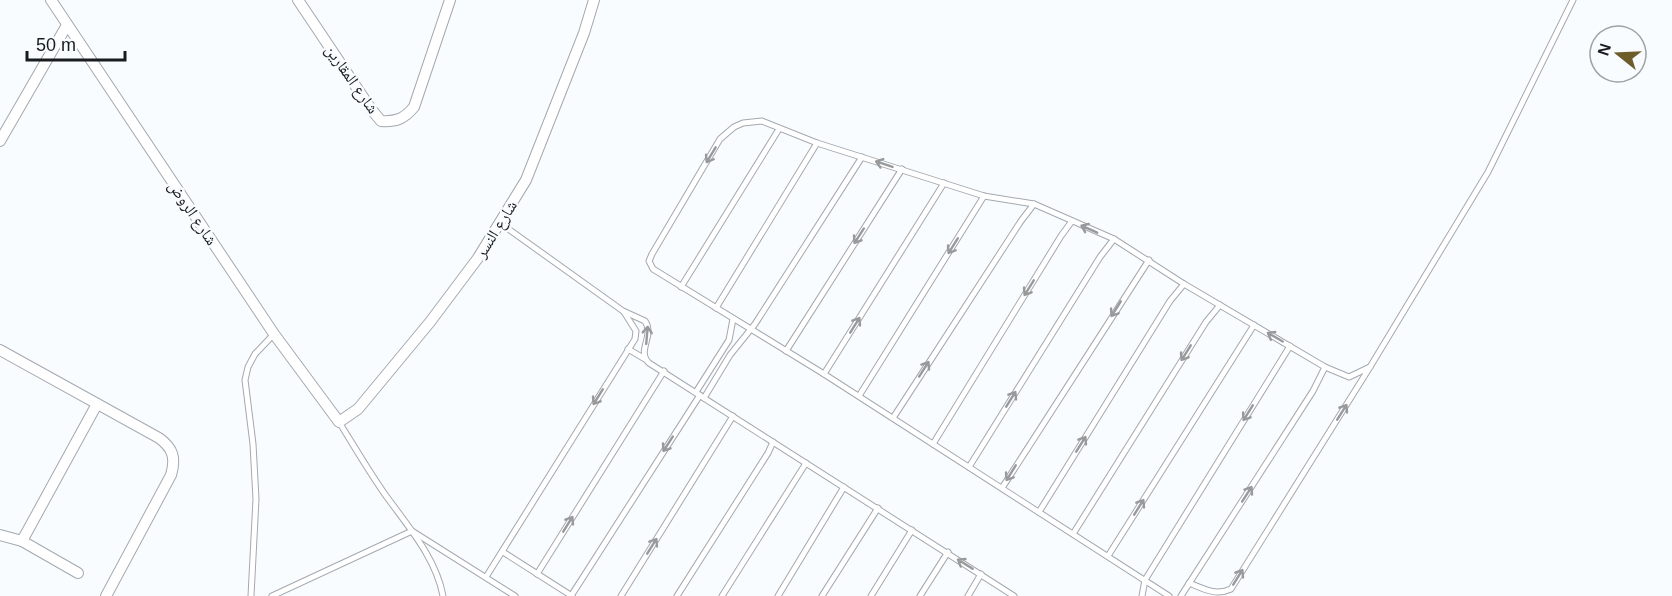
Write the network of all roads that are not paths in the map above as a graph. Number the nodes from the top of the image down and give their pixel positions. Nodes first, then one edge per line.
1 (51, 0) edge
2 (298, 0) edge
3 (450, 0) edge
4 (594, 0) edge
5 (1573, 0) edge
6 (67, 25) junction
7 (779, 129) junction
8 (0, 141) edge
9 (817, 143) junction
10 (862, 157) junction
11 (902, 169) junction
12 (944, 183) junction
13 (984, 196) junction
14 (1034, 204) junction
15 (1072, 221) junction
16 (500, 223) junction
17 (1114, 239) junction
18 (1149, 260) junction
19 (1184, 284) junction
20 (681, 287) junction
21 (1220, 305) junction
22 (716, 308) junction
23 (623, 311) junction
24 (733, 319) junction
25 (1254, 325) junction
26 (751, 330) junction
27 (274, 334) junction
28 (1290, 346) junction
29 (0, 350) edge
30 (628, 350) junction
31 (786, 351) junction
32 (645, 359) junction
33 (1325, 367) junction
34 (1370, 367) junction
35 (664, 371) junction
36 (825, 374) junction
37 (700, 395) junction
38 (859, 396) junction
39 (97, 404) junction
40 (733, 416) junction
41 (893, 418) junction
42 (339, 422) junction
43 (773, 442) junction
44 (933, 444) junction
45 (806, 463) junction
46 (969, 467) junction
47 (844, 487) junction
48 (1002, 488) junction
49 (878, 508) junction
50 (1039, 512) junction
51 (912, 530) junction
52 (412, 531) junction
53 (1073, 534) junction
54 (0, 536) edge
55 (22, 541) junction
56 (503, 552) junction
57 (948, 552) junction
58 (1108, 556) junction
59 (78, 573) dead end
60 (537, 574) junction
61 (981, 574) junction
62 (486, 577) junction
63 (1145, 580) junction
64 (1189, 583) junction
65 (1165, 595) edge
66 (106, 596) edge
67 (251, 596) edge
68 (272, 596) edge
69 (443, 596) edge
70 (515, 596) edge
71 (571, 596) edge
72 (621, 596) edge
73 (677, 596) edge
74 (722, 596) edge
75 (778, 596) edge
76 (822, 596) edge
77 (871, 596) edge
78 (920, 596) edge
79 (968, 596) edge
80 (1014, 596) edge
81 (1142, 596) edge
82 (1181, 596) edge

1 - 6 street, شارع الروض
2 - 3 street, شارع المقارين
4 - 16 street, شارع النسر
5 - 34 lane
6 - 8 street
6 - 27 street, شارع الروض
7 - 9 lane
7 - 20 lane
7 -> 20 lane
9 - 10 lane
9 - 22 lane
11 -> 10 lane
10 - 26 lane
11 - 12 lane
11 -> 31 lane
12 - 13 lane
36 -> 12 lane
13 - 14 lane
13 -> 38 lane
14 - 15 lane
41 -> 14 lane
17 -> 15 lane
15 -> 44 lane
16 - 23 lane
16 - 42 street, شارع النسر
17 - 18 lane
46 -> 17 lane
18 - 19 lane
18 -> 48 lane
19 - 21 lane
50 -> 19 lane
20 - 22 lane
21 - 25 lane
21 -> 53 lane
22 - 24 lane
23 - 30 lane
32 -> 23 lane
24 - 26 lane
24 - 37 lane
28 -> 25 lane
58 -> 25 lane
26 - 31 lane
26 - 37 lane
27 - 42 street, شارع الروض
27 - 67 lane
28 - 33 lane
28 -> 63 lane
29 - 39 street
30 - 32 lane
30 -> 56 lane
31 - 36 lane
32 - 35 lane
33 - 34 lane
64 -> 33 lane
64 -> 34 lane
35 - 37 lane
60 -> 35 lane
36 - 38 lane
37 - 40 lane
37 -> 71 lane
38 - 41 lane
39 - 55 street
39 - 66 street
40 - 43 lane
72 -> 40 lane
41 - 44 lane
42 - 52 lane
43 - 45 lane
43 - 73 lane
44 - 46 lane
45 - 47 lane
45 - 74 lane
46 - 48 lane
47 - 49 lane
47 - 75 lane
48 - 50 lane
49 - 51 lane
49 - 76 lane
50 - 53 lane
51 - 57 lane
51 - 77 lane
52 - 62 lane
52 - 68 lane
52 - 69 lane
53 - 58 lane
54 - 55 street
55 - 59 street
56 - 60 lane
56 - 62 lane
61 -> 57 lane
57 - 78 lane
58 - 63 lane
60 - 71 lane
61 - 79 lane
61 - 80 lane
62 - 70 lane
63 - 65 lane
63 - 81 lane
64 - 82 lane

